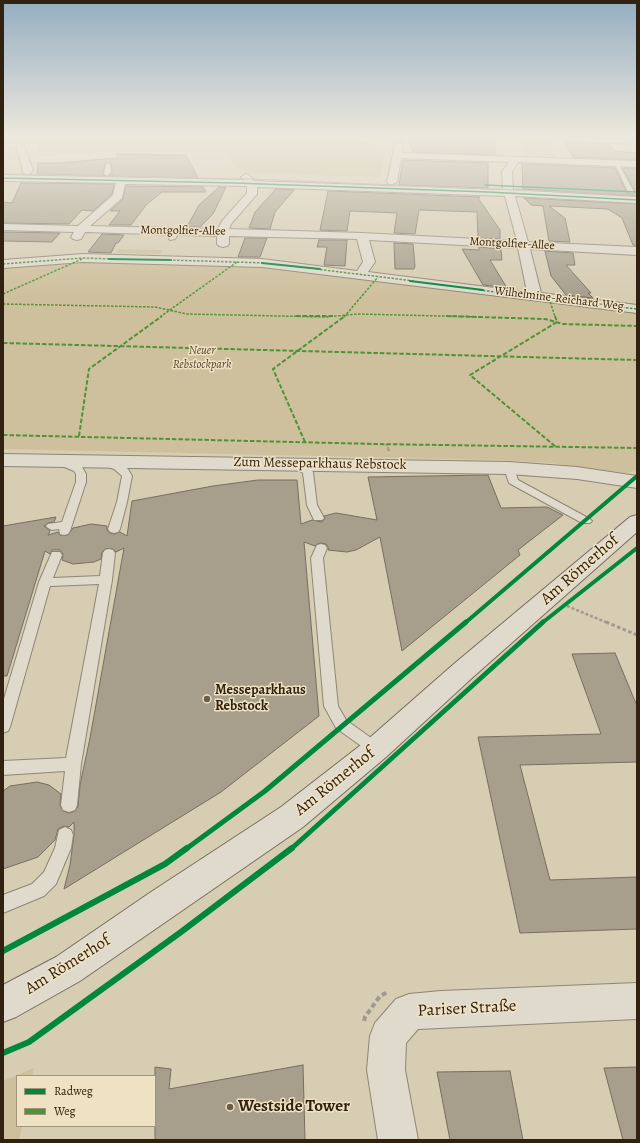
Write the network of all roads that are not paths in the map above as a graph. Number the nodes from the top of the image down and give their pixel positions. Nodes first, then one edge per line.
1 (119, 190) edge
2 (252, 190) edge
3 (508, 190) edge
4 (513, 190) edge
5 (634, 198) edge
6 (3, 228) edge
7 (80, 230) junction
8 (223, 232) junction
9 (362, 236) junction
10 (524, 245) junction
11 (637, 251) edge
12 (73, 258) junction
13 (221, 261) junction
14 (3, 264) edge
15 (360, 275) junction
16 (535, 296) junction
17 (637, 309) edge
18 (3, 460) edge
19 (58, 461) junction
20 (104, 462) junction
21 (295, 464) junction
22 (509, 468) junction
23 (637, 482) edge
24 (318, 518) dead end
25 (586, 521) dead end
26 (637, 521) edge
27 (52, 526) dead end
28 (114, 529) dead end
29 (321, 548) dead end
30 (109, 553) dead end
31 (56, 555) dead end
32 (106, 580) junction
33 (45, 582) junction
34 (3, 727) edge
35 (376, 749) junction
36 (73, 764) junction
37 (3, 768) edge
38 (69, 805) dead end
39 (65, 835) dead end
40 (5, 902) edge
41 (637, 1001) edge
42 (3, 1004) edge
43 (398, 1140) edge

1 - 7 street
2 - 8 street
3 - 10 street
4 - 5 street
6 - 7 street, Montgolfier-Allee
7 - 8 street, Montgolfier-Allee
7 - 12 street
8 - 9 street, Montgolfier-Allee
8 - 13 street
9 - 10 street, Montgolfier-Allee
9 - 15 street
10 - 11 street, Montgolfier-Allee
10 - 16 street
12 - 13 street, Wilhelmine-Reichard-Weg
12 - 14 street, Wilhelmine-Reichard-Weg
13 - 15 street, Wilhelmine-Reichard-Weg
15 - 16 street, Wilhelmine-Reichard-Weg
16 - 17 street, Wilhelmine-Reichard-Weg
18 - 19 street, Zum Messeparkhaus Rebstock
19 - 20 street, Zum Messeparkhaus Rebstock
19 - 27 lane
20 - 21 street, Zum Messeparkhaus Rebstock
20 - 28 lane
21 - 22 street, Zum Messeparkhaus Rebstock
21 - 24 lane
22 - 23 street, Zum Messeparkhaus Rebstock
22 - 25 lane
26 - 35 street, Am Römerhof
29 - 35 lane
30 - 32 lane
31 - 33 lane
32 - 33 lane
32 - 36 lane
33 - 34 lane
35 - 42 street, Am Römerhof
36 - 37 lane
36 - 38 lane
39 - 40 lane
41 - 43 street, Pariser Straße

